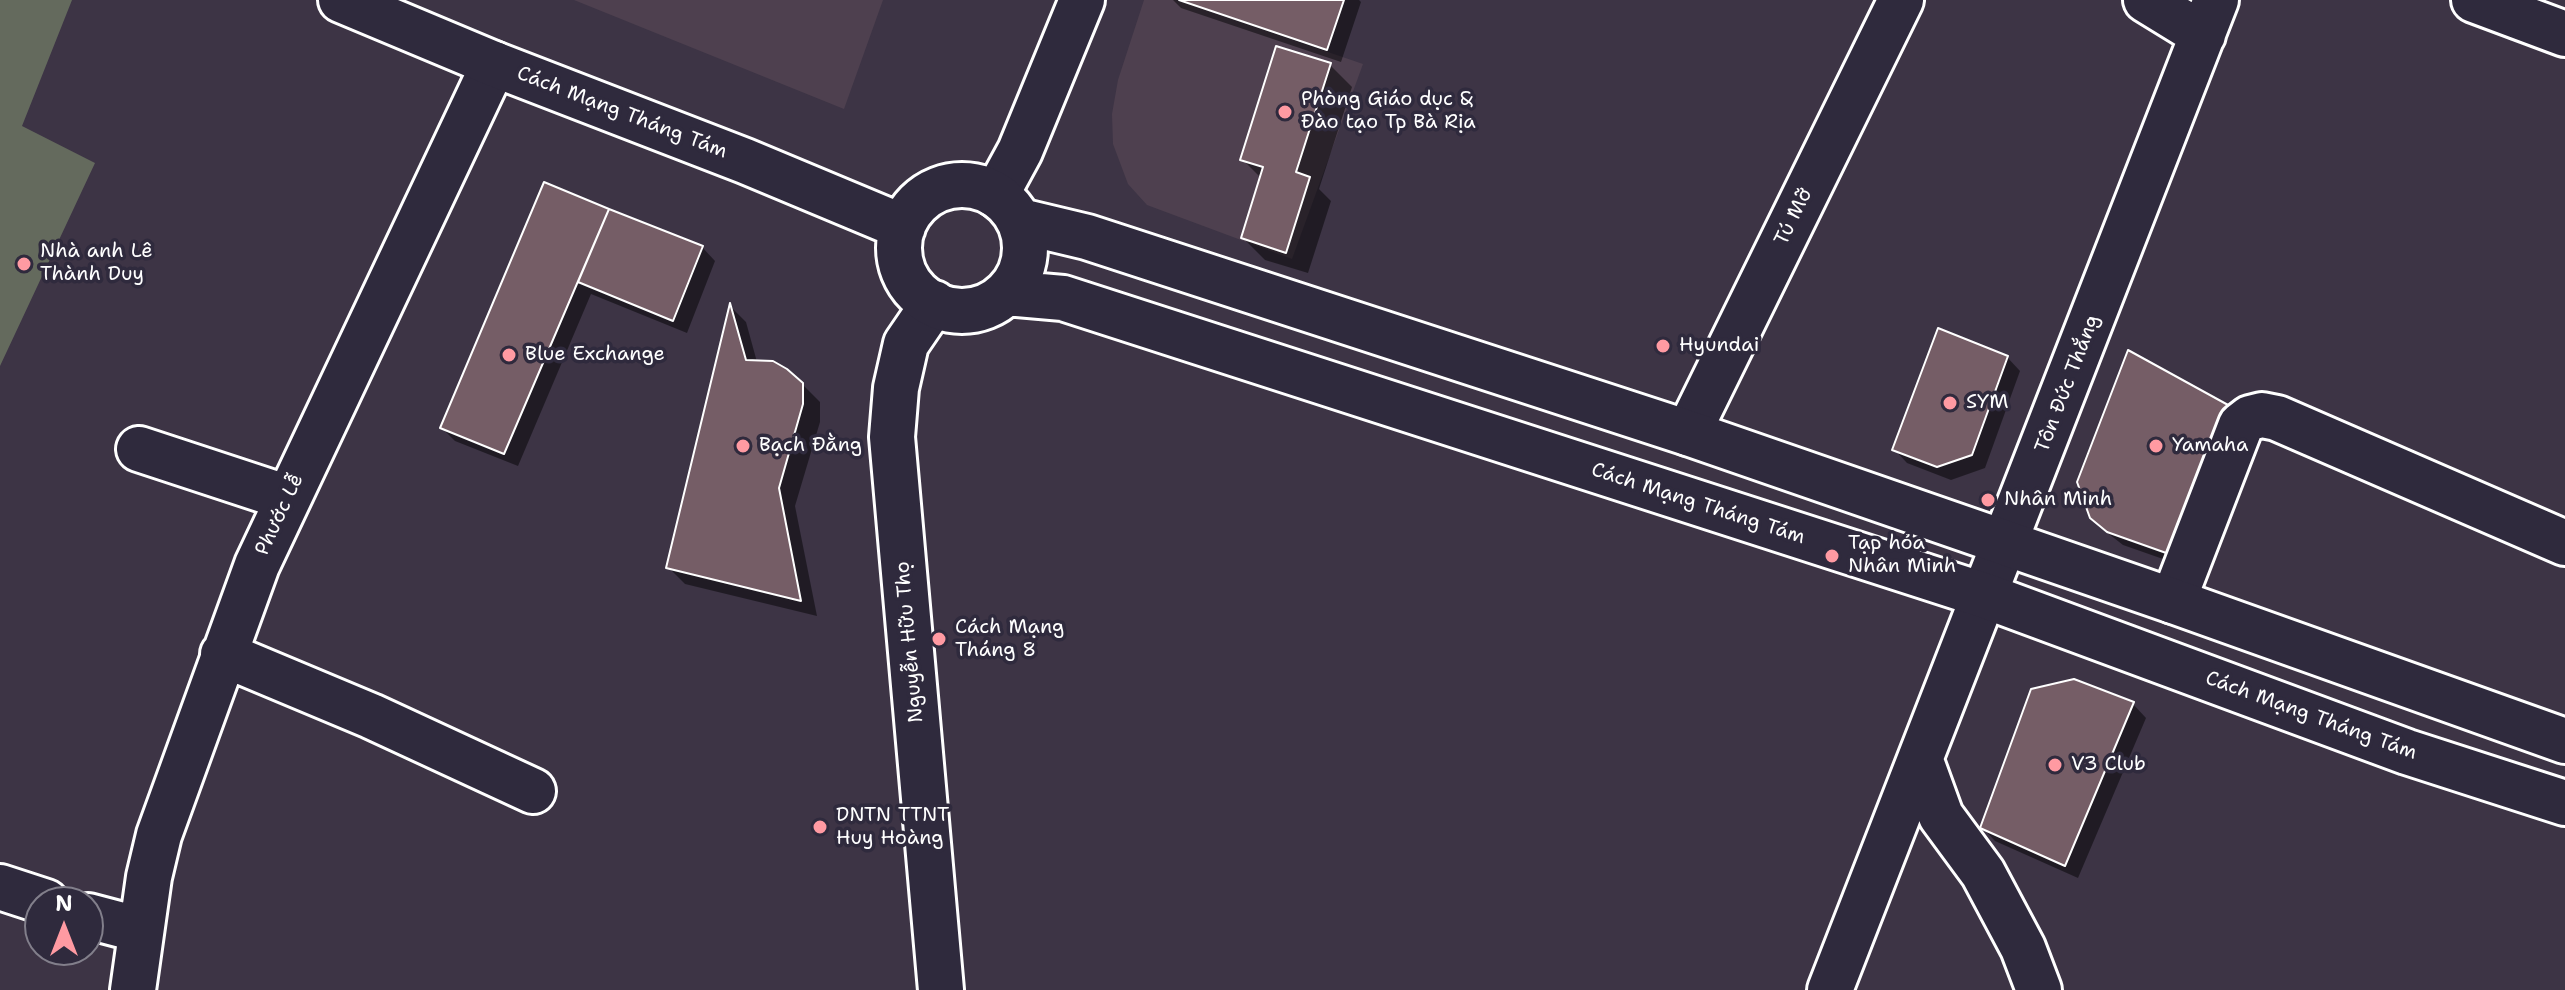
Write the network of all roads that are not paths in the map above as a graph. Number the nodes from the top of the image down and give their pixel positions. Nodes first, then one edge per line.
1 (341, 0) edge
2 (1082, 0) edge
3 (1901, 0) edge
4 (2146, 0) edge
5 (2474, 0) edge
6 (2209, 18) edge
7 (2565, 34) edge
8 (494, 64) junction
9 (1008, 208) junction
10 (903, 227) junction
11 (1006, 293) junction
12 (934, 303) junction
13 (1688, 433) junction
14 (139, 449) dead end
15 (288, 498) junction
16 (2565, 543) edge
17 (2005, 544) junction
18 (1986, 596) junction
19 (2173, 601) junction
20 (223, 654) junction
21 (2565, 741) edge
22 (1921, 761) junction
23 (533, 791) dead end
24 (2565, 803) edge
25 (0, 887) edge
26 (24, 895) edge
27 (104, 920) edge
28 (141, 930) junction
29 (133, 990) edge
30 (941, 990) edge
31 (1830, 990) edge
32 (2039, 990) edge

1 - 8 street, Cách Mạng Tháng Tám
2 - 9 street
3 - 13 street, Tú Mỡ
4 - 6 street
5 - 7 street
6 - 17 street, Tôn Đức Thắng
8 - 10 street, Cách Mạng Tháng Tám
8 - 15 street, Phước Lễ
9 - 10 street
9 - 11 street
9 - 13 street
10 - 12 street
11 - 12 street
11 - 18 street, Cách Mạng Tháng Tám
12 - 30 street, Nguyễn Hữu Thọ
13 - 17 street
14 - 15 street
15 - 20 street, Phước Lễ
16 - 19 street
17 - 18 street, Tôn Đức Thắng
17 - 19 street
18 - 22 street, Tôn Đức Thắng
18 - 24 street, Cách Mạng Tháng Tám
19 - 21 street
20 - 23 street
20 - 28 street, Phước Lễ
22 - 31 street, Tôn Đức Thắng
22 - 32 street
25 - 26 street
27 - 28 street
28 - 29 street, Phước Lễ

